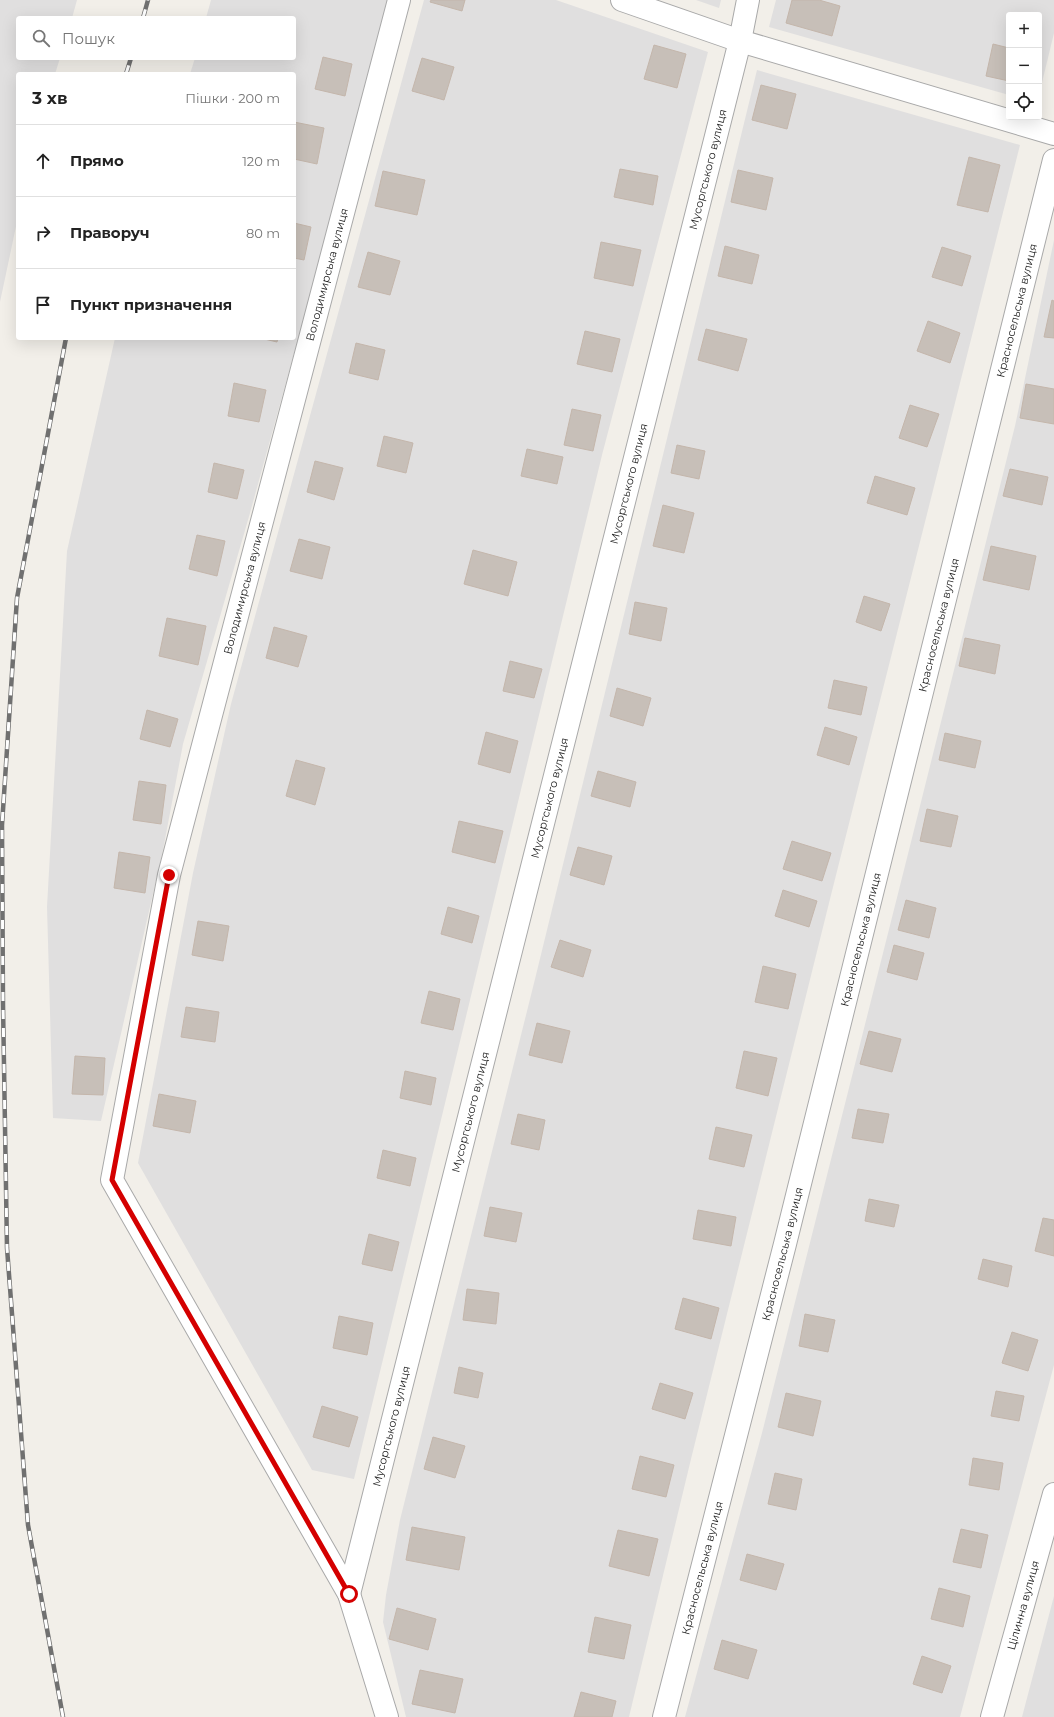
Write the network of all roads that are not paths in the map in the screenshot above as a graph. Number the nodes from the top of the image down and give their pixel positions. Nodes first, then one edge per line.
1 (399, 0) edge
2 (622, 0) edge
3 (748, 0) edge
4 (740, 41) junction
5 (1054, 134) edge
6 (1054, 160) edge
7 (1052, 1508) edge
8 (349, 1594) junction
9 (387, 1717) edge
10 (664, 1717) edge
11 (992, 1717) edge

1 - 8 street, Володимирська вулиця
2 - 4 street
3 - 4 street, Мусоргського вулиця
4 - 5 street
4 - 8 street, Мусоргського вулиця
6 - 10 street, Красносельська вулиця
7 - 11 street, Цілинна вулиця
8 - 9 street

